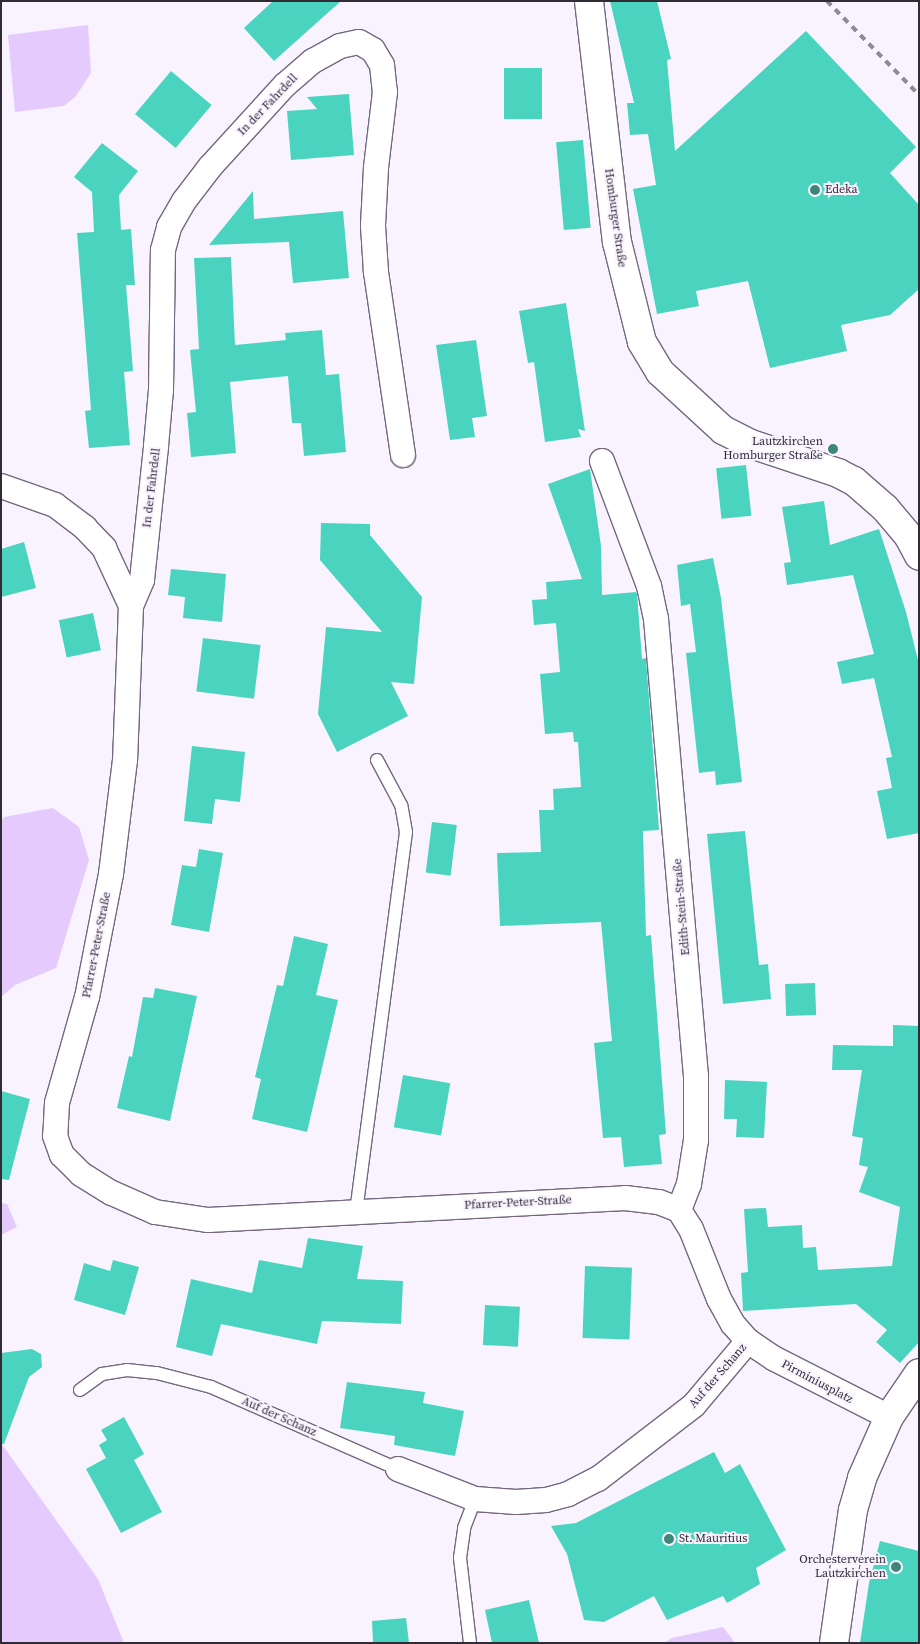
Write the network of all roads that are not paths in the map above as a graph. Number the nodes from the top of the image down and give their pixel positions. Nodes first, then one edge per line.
1 (589, 1) edge
2 (403, 455) dead end
3 (602, 461) dead end
4 (1, 486) edge
5 (919, 556) edge
6 (131, 606) junction
7 (377, 760) dead end
8 (679, 1210) junction
9 (356, 1212) junction
10 (748, 1341) junction
11 (919, 1373) edge
12 (80, 1390) dead end
13 (889, 1418) junction
14 (398, 1469) joint
15 (475, 1499) junction
16 (470, 1643) edge
17 (834, 1643) edge

1 - 5 main road, Homburger Straße
2 - 6 street, In der Fahrdell
3 - 8 street, Edith-Stein-Straße
4 - 6 street, Pfarrer-Peter-Straße
6 - 9 street, Pfarrer-Peter-Straße
7 - 9 lane
8 - 9 street, Pfarrer-Peter-Straße
8 - 10 street
10 - 13 street, Pirminiusplatz
10 - 15 street, Auf der Schanz
11 - 13 main road
12 - 14 lane, Auf der Schanz
13 - 17 main road
14 - 15 street, Auf der Schanz
15 - 16 lane

